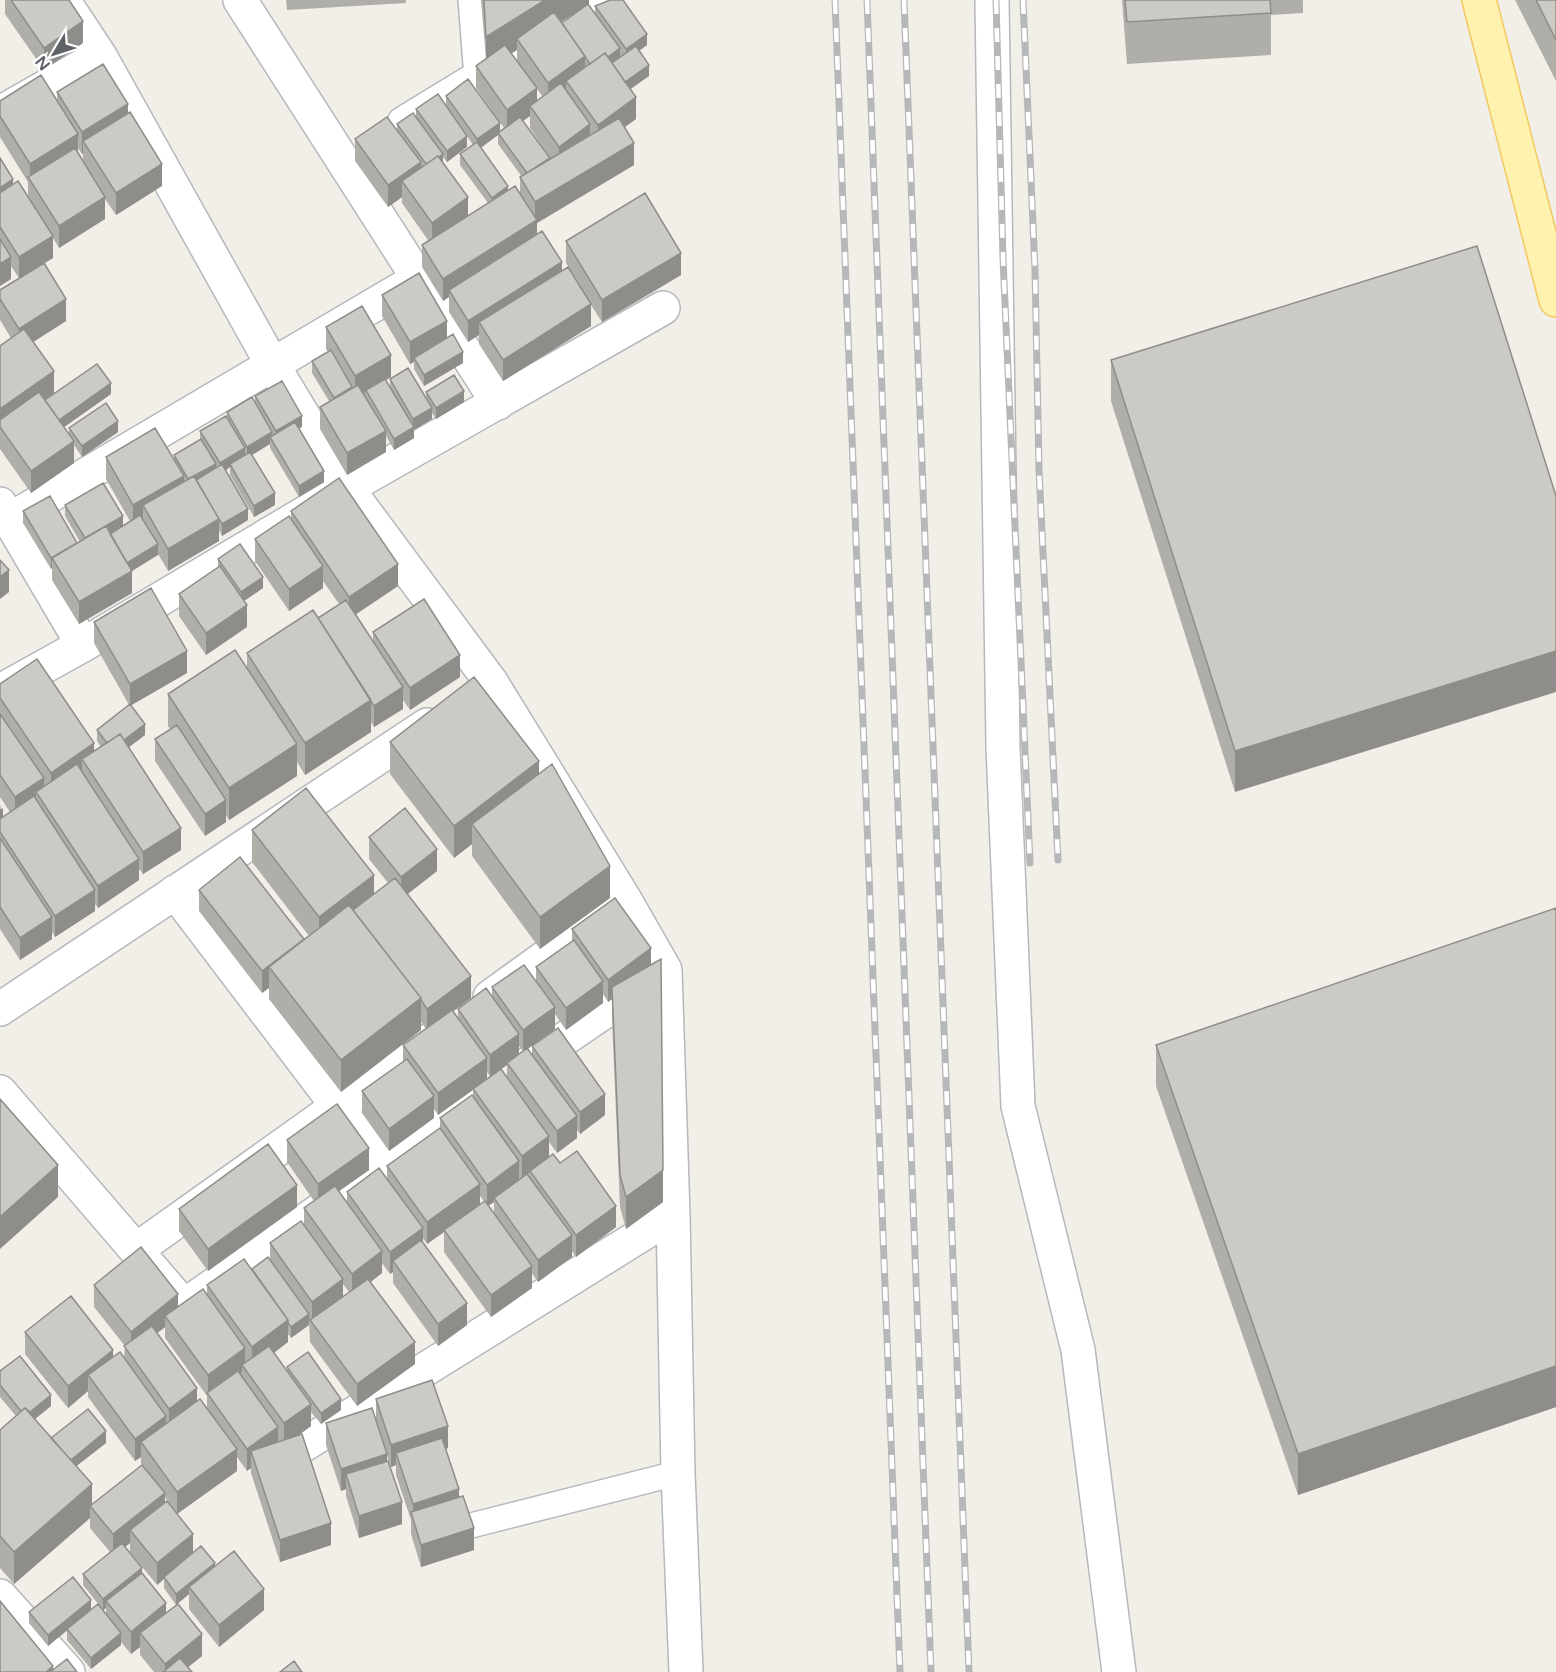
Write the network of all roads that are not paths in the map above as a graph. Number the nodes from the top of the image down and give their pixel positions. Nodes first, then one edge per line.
1 (63, 0) edge
2 (240, 0) edge
3 (475, 0) edge
4 (992, 0) edge
5 (1479, 0) edge
6 (602, 2) edge
7 (257, 13) edge
8 (100, 56) junction
9 (481, 77) junction
10 (0, 113) edge
11 (363, 148) junction
12 (438, 248) edge
13 (414, 272) junction
14 (1554, 280) edge
15 (663, 308) dead end
16 (272, 364) junction
17 (498, 403) junction
18 (347, 488) junction
19 (5, 512) edge
20 (83, 645) junction
21 (0, 691) edge
22 (471, 695) junction
23 (175, 892) junction
24 (625, 900) junction
25 (665, 970) junction
26 (0, 1009) edge
27 (0, 1092) edge
28 (338, 1106) junction
29 (383, 1166) junction
30 (673, 1215) junction
31 (136, 1250) junction
32 (294, 1451) edge
33 (678, 1473) junction
34 (472, 1525) edge
35 (0, 1596) edge
36 (68, 1672) edge
37 (686, 1672) edge
38 (1119, 1672) edge

1 - 8 street
2 - 7 street
3 - 9 street
4 - 38 street
5 - 14 main road
6 - 9 street
7 - 11 street
8 - 10 street
8 - 16 street
9 - 11 street
11 - 13 street
12 - 13 street
13 - 16 street
13 - 17 street
15 - 17 street
16 - 18 street
16 - 19 street
17 - 18 street
18 - 20 street
18 - 22 street
19 - 20 street
20 - 21 street
22 - 23 street
22 - 24 street
23 - 26 street
23 - 28 street
24 - 25 street
24 - 28 street
25 - 29 street
25 - 30 street
27 - 31 street
28 - 29 street
28 - 31 street
29 - 31 street
30 - 32 street
30 - 33 street
33 - 34 lane
33 - 37 street
35 - 36 street

